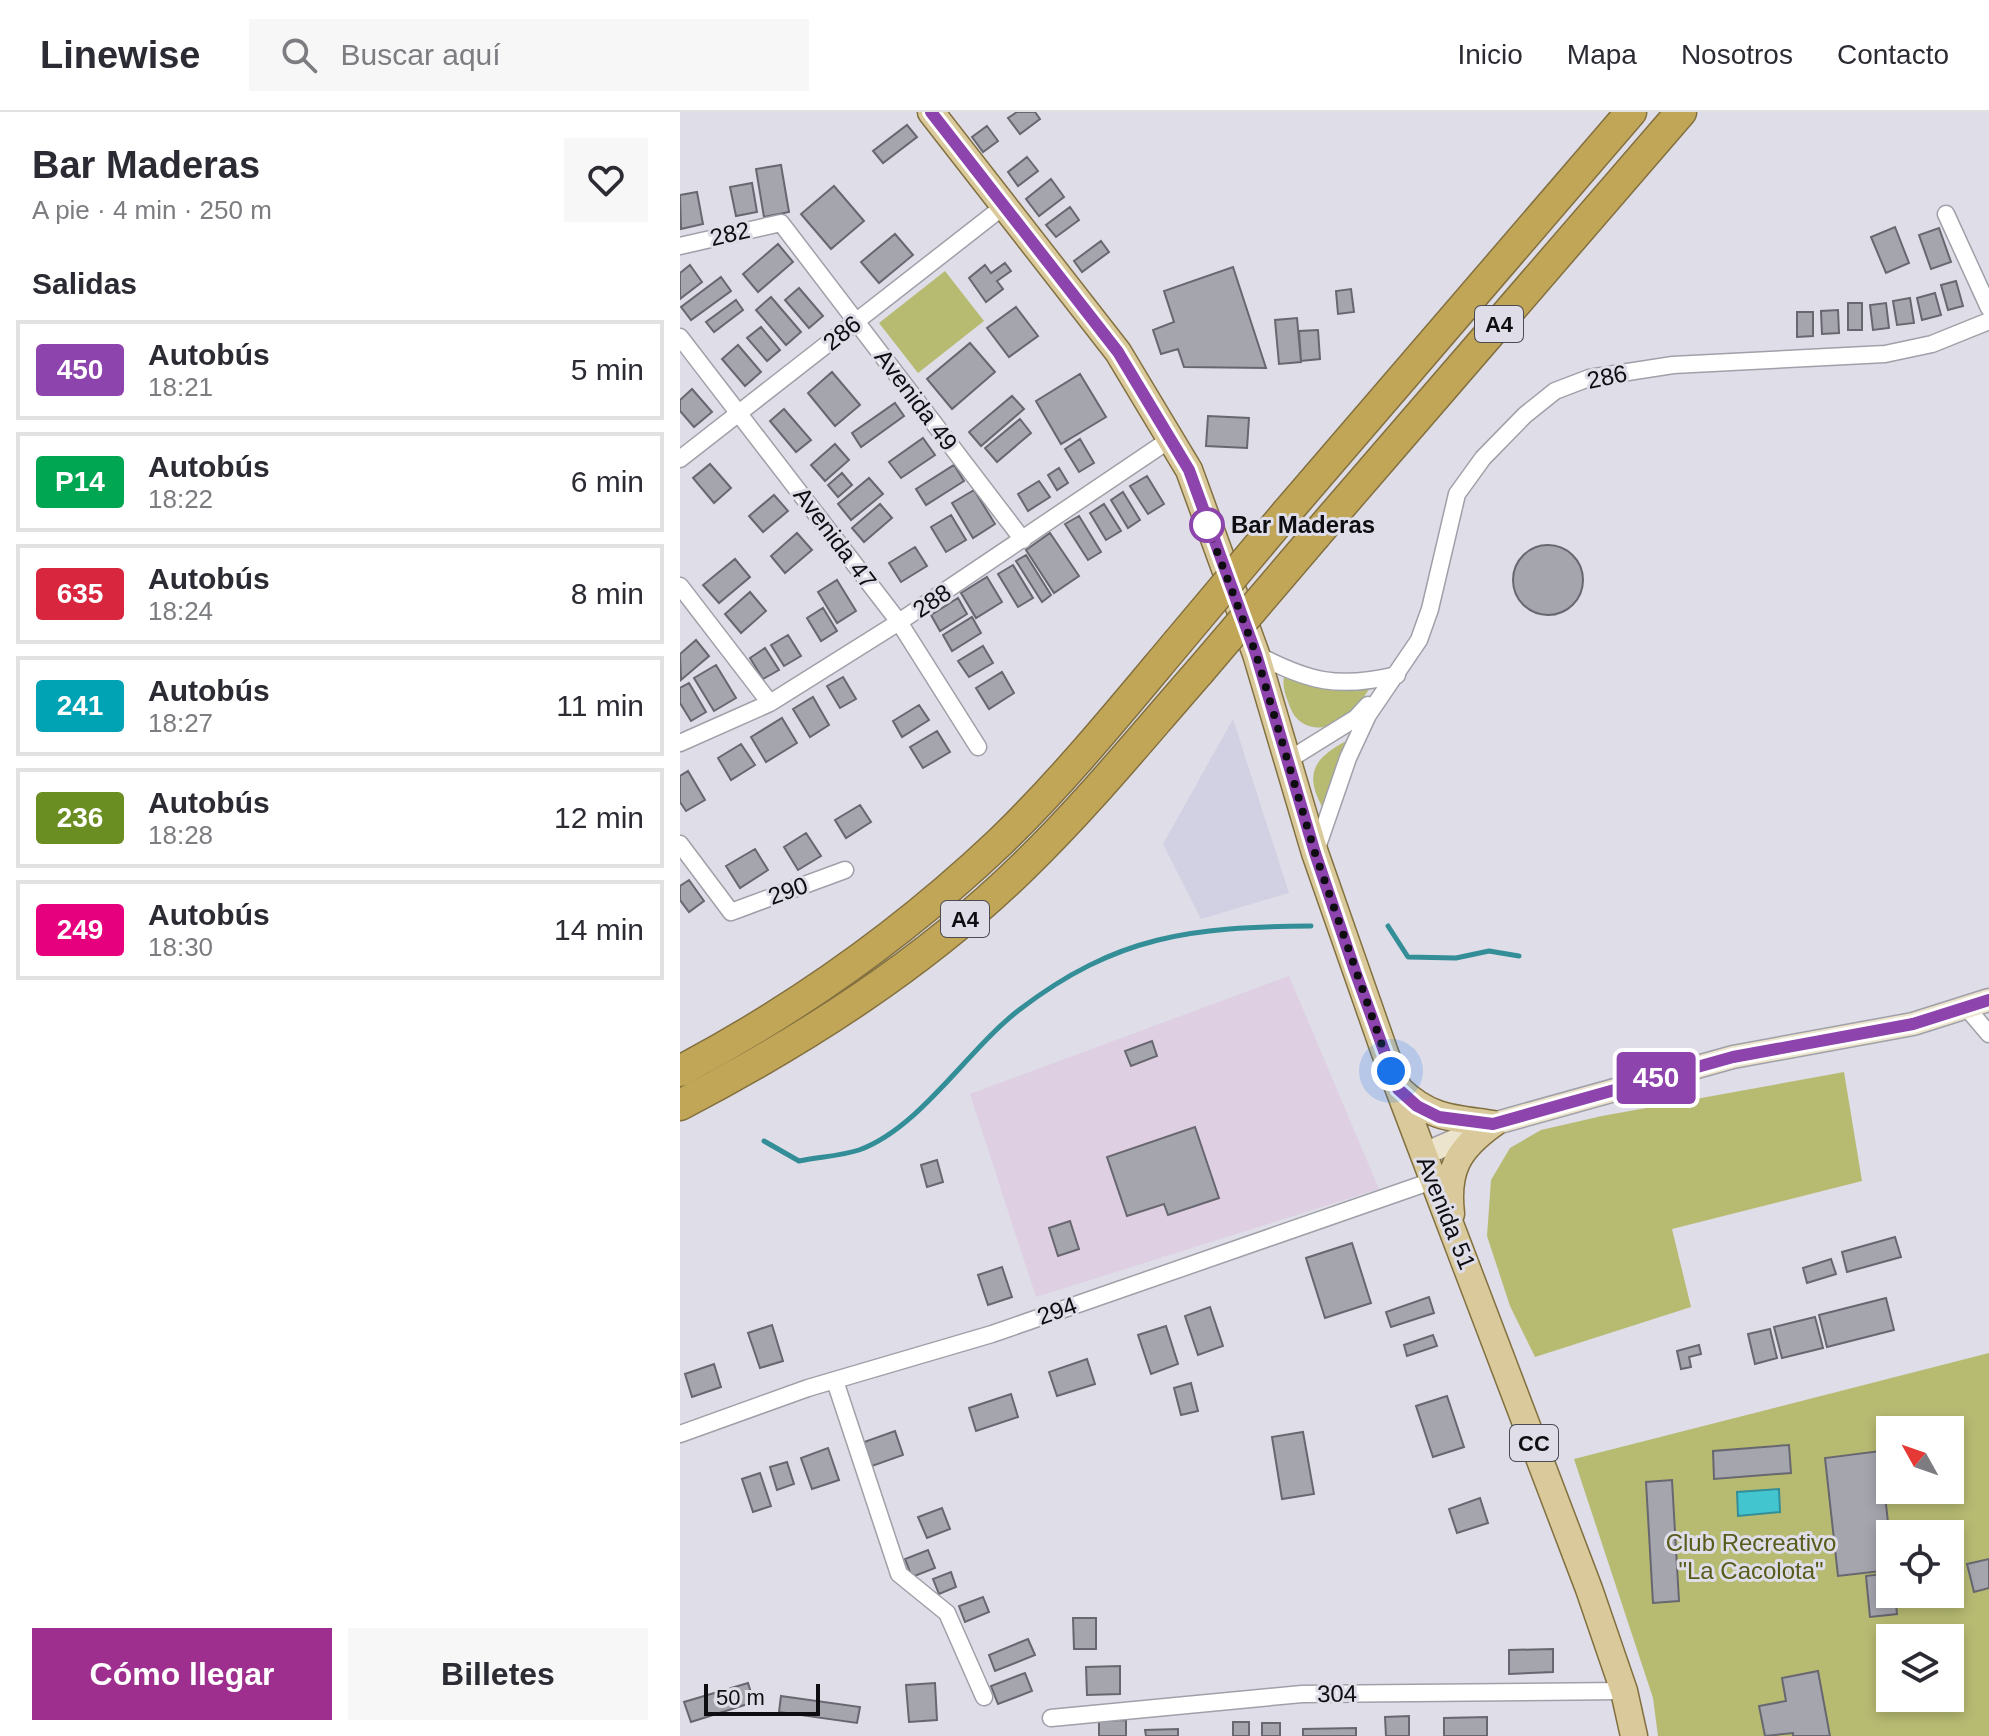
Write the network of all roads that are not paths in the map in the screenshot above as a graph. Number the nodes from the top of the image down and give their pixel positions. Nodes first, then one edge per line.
1 (931, 112) edge
2 (1631, 112) edge
3 (1681, 112) edge
4 (1004, 206) junction
5 (1946, 214) dead end
6 (781, 223) joint
7 (680, 246) edge
8 (1989, 308) edge
9 (1989, 321) edge
10 (856, 322) junction
11 (680, 337) edge
12 (739, 413) junction
13 (1172, 438) junction
14 (680, 459) edge
15 (1291, 507) junction
16 (1320, 530) junction
17 (1023, 540) junction
18 (680, 586) edge
19 (899, 622) junction
20 (1256, 654) junction
21 (1397, 675) junction
22 (770, 703) junction
23 (680, 743) edge
24 (978, 747) dead end
25 (1290, 759) junction
26 (680, 844) edge
27 (1315, 853) junction
28 (845, 870) dead end
29 (1989, 1000) edge
30 (1966, 1007) junction
31 (1989, 1034) edge
32 (680, 1071) edge
33 (1398, 1089) junction
34 (680, 1105) edge
35 (1493, 1124) junction
36 (1422, 1155) junction
37 (1432, 1181) junction
38 (1453, 1233) junction
39 (835, 1381) junction
40 (680, 1434) edge
41 (1624, 1691) junction
42 (984, 1697) dead end
43 (1051, 1718) dead end
44 (1634, 1736) edge

1 - 4 main road, Avenida 51 / CC
2 - 15 highway, A4
3 - 16 highway, A4
4 - 10 street, 286
4 - 13 main road, Avenida 51 / CC
5 - 8 street
6 - 7 street, 282
6 - 10 street, Avenida 49
9 - 21 street, 286
10 - 12 street, 286
10 - 17 street, Avenida 49
11 - 12 street, Avenida 47
12 - 14 street, 286
12 - 19 street, Avenida 47
13 - 17 street, 288
13 - 20 main road, Avenida 51 / CC
15 - 16 highway
15 - 32 highway, A4, bridge
16 - 34 highway, A4, bridge
17 - 19 street, 288
18 - 22 street
19 - 22 street, 288
19 - 24 street, Avenida 47
20 - 21 street
20 - 25 main road, Avenida 51 / CC
21 - 25 street
21 - 27 street
22 - 23 street, 288
25 - 27 main road, Avenida 51 / CC
26 - 28 street, 290
27 - 33 main road, Avenida 51 / CC
29 - 30 main road
30 - 31 street
30 - 35 main road
33 - 35 main road
33 - 36 main road, Avenida 51 / CC
35 - 36 main road
35 - 38 main road
36 - 37 main road, Avenida 51 / CC
37 - 38 main road, Avenida 51 / CC
37 - 39 street, 294
38 - 41 main road, Avenida 51 / CC
39 - 40 street, 294
39 - 42 street
41 - 43 street, 304
41 - 44 main road, Avenida 51 / CC

